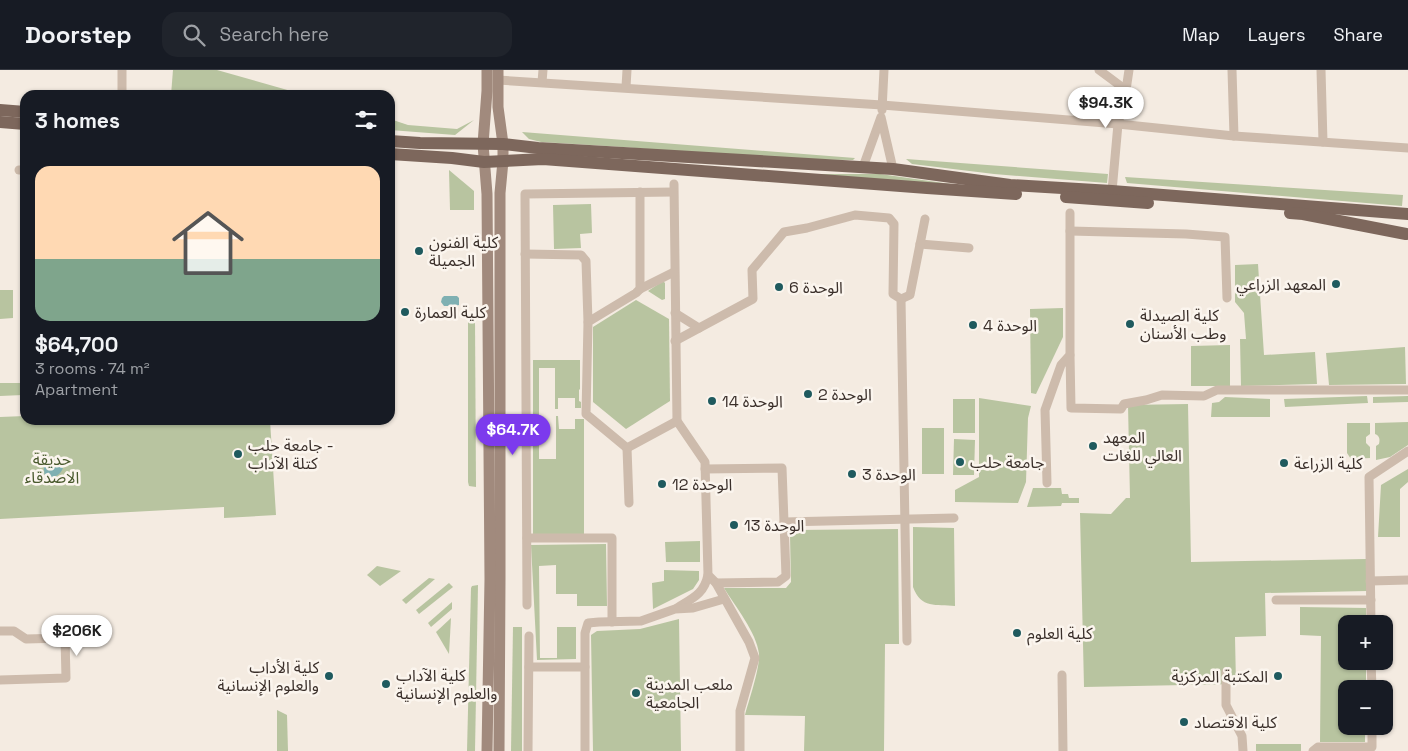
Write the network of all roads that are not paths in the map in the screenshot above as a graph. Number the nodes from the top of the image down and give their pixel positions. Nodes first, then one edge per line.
1 (122, 70) edge
2 (487, 70) edge
3 (543, 70) edge
4 (627, 70) edge
5 (884, 70) edge
6 (1099, 70) edge
7 (1129, 70) edge
8 (1232, 70) edge
9 (1321, 70) edge
10 (498, 75) edge
11 (542, 82) junction
12 (626, 87) junction
13 (122, 90) edge
14 (1126, 90) junction
15 (882, 105) junction
16 (0, 110) edge
17 (20, 112) edge
18 (881, 117) junction
19 (0, 122) edge
20 (20, 124) edge
21 (1118, 124) junction
22 (1234, 136) junction
23 (395, 141) edge
24 (1323, 142) junction
25 (483, 144) junction
26 (502, 144) junction
27 (1408, 148) edge
28 (395, 154) edge
29 (503, 161) junction
30 (484, 162) junction
31 (863, 167) junction
32 (893, 169) junction
33 (1112, 191) junction
34 (640, 192) junction
35 (1070, 213) dead end
36 (1408, 216) edge
37 (925, 219) dead end
38 (1070, 231) junction
39 (1407, 235) edge
40 (920, 244) junction
41 (969, 248) dead end
42 (526, 254) junction
43 (674, 272) junction
44 (640, 289) junction
45 (1228, 298) dead end
46 (901, 299) junction
47 (675, 313) junction
48 (588, 322) junction
49 (699, 328) junction
50 (675, 341) junction
51 (1070, 355) junction
52 (1408, 390) edge
53 (677, 421) junction
54 (627, 448) junction
55 (1408, 451) edge
56 (705, 469) junction
57 (1048, 482) dead end
58 (629, 503) dead end
59 (954, 518) dead end
60 (904, 519) junction
61 (784, 522) junction
62 (527, 538) junction
63 (708, 575) junction
64 (1408, 580) edge
65 (1370, 581) junction
66 (716, 583) junction
67 (724, 599) junction
68 (1276, 600) dead end
69 (1371, 600) junction
70 (527, 605) dead end
71 (675, 609) junction
72 (1371, 615) edge
73 (612, 622) junction
74 (0, 632) edge
75 (529, 636) dead end
76 (906, 641) dead end
77 (529, 667) junction
78 (585, 667) junction
79 (1226, 672) dead end
80 (1062, 675) dead end
81 (0, 680) edge
82 (1372, 735) edge
83 (1373, 749) edge
84 (486, 751) edge
85 (499, 751) edge
86 (528, 751) edge
87 (585, 751) edge
88 (740, 751) edge
89 (1063, 751) edge
90 (1243, 751) edge
91 (1313, 751) edge

1 - 13 street
2 - 25 main road
3 - 11 street
4 - 12 street
5 - 15 street
6 - 14 street
7 - 14 street
8 - 22 street
9 - 24 street
10 - 11 street
10 - 26 main road
11 - 12 street
12 - 15 street
14 - 21 street
15 - 18 street
15 - 21 street
16 - 17 main road
18 - 31 street
18 - 32 street
19 - 20 main road
21 - 22 street
21 - 33 street
22 - 24 street
23 - 25 main road
24 - 27 street
25 - 26 main road
25 - 30 main road
26 - 29 main road
26 - 31 main road
28 - 30 main road
29 - 30 main road
29 - 39 main road
29 - 85 main road
30 - 84 main road
31 - 32 main road
32 - 33 main road
33 - 36 main road
34 - 42 street
34 - 43 street
34 - 44 street
35 - 38 street
36 - 39 main road
37 - 40 street
38 - 45 street
38 - 51 street
40 - 41 street
40 - 46 street
42 - 48 street
42 - 62 street
43 - 44 street
43 - 47 street
44 - 48 street
46 - 49 street
46 - 60 street
47 - 49 street
47 - 50 street
48 - 54 street
49 - 50 street
50 - 53 street
51 - 52 street
51 - 57 street
53 - 54 street
53 - 56 street
54 - 58 street
55 - 65 street
56 - 61 street
56 - 63 street
59 - 60 street
60 - 61 street
60 - 76 street
61 - 66 street
62 - 70 street
62 - 73 street
63 - 66 street
63 - 71 street
64 - 65 street
65 - 69 street
66 - 67 street
67 - 71 street
67 - 88 street
68 - 69 street
69 - 72 street
71 - 73 street
73 - 78 street
74 - 81 street
75 - 77 street
77 - 78 street
77 - 86 street
78 - 87 street
79 - 90 street
80 - 89 street
82 - 83 street
83 - 91 street

